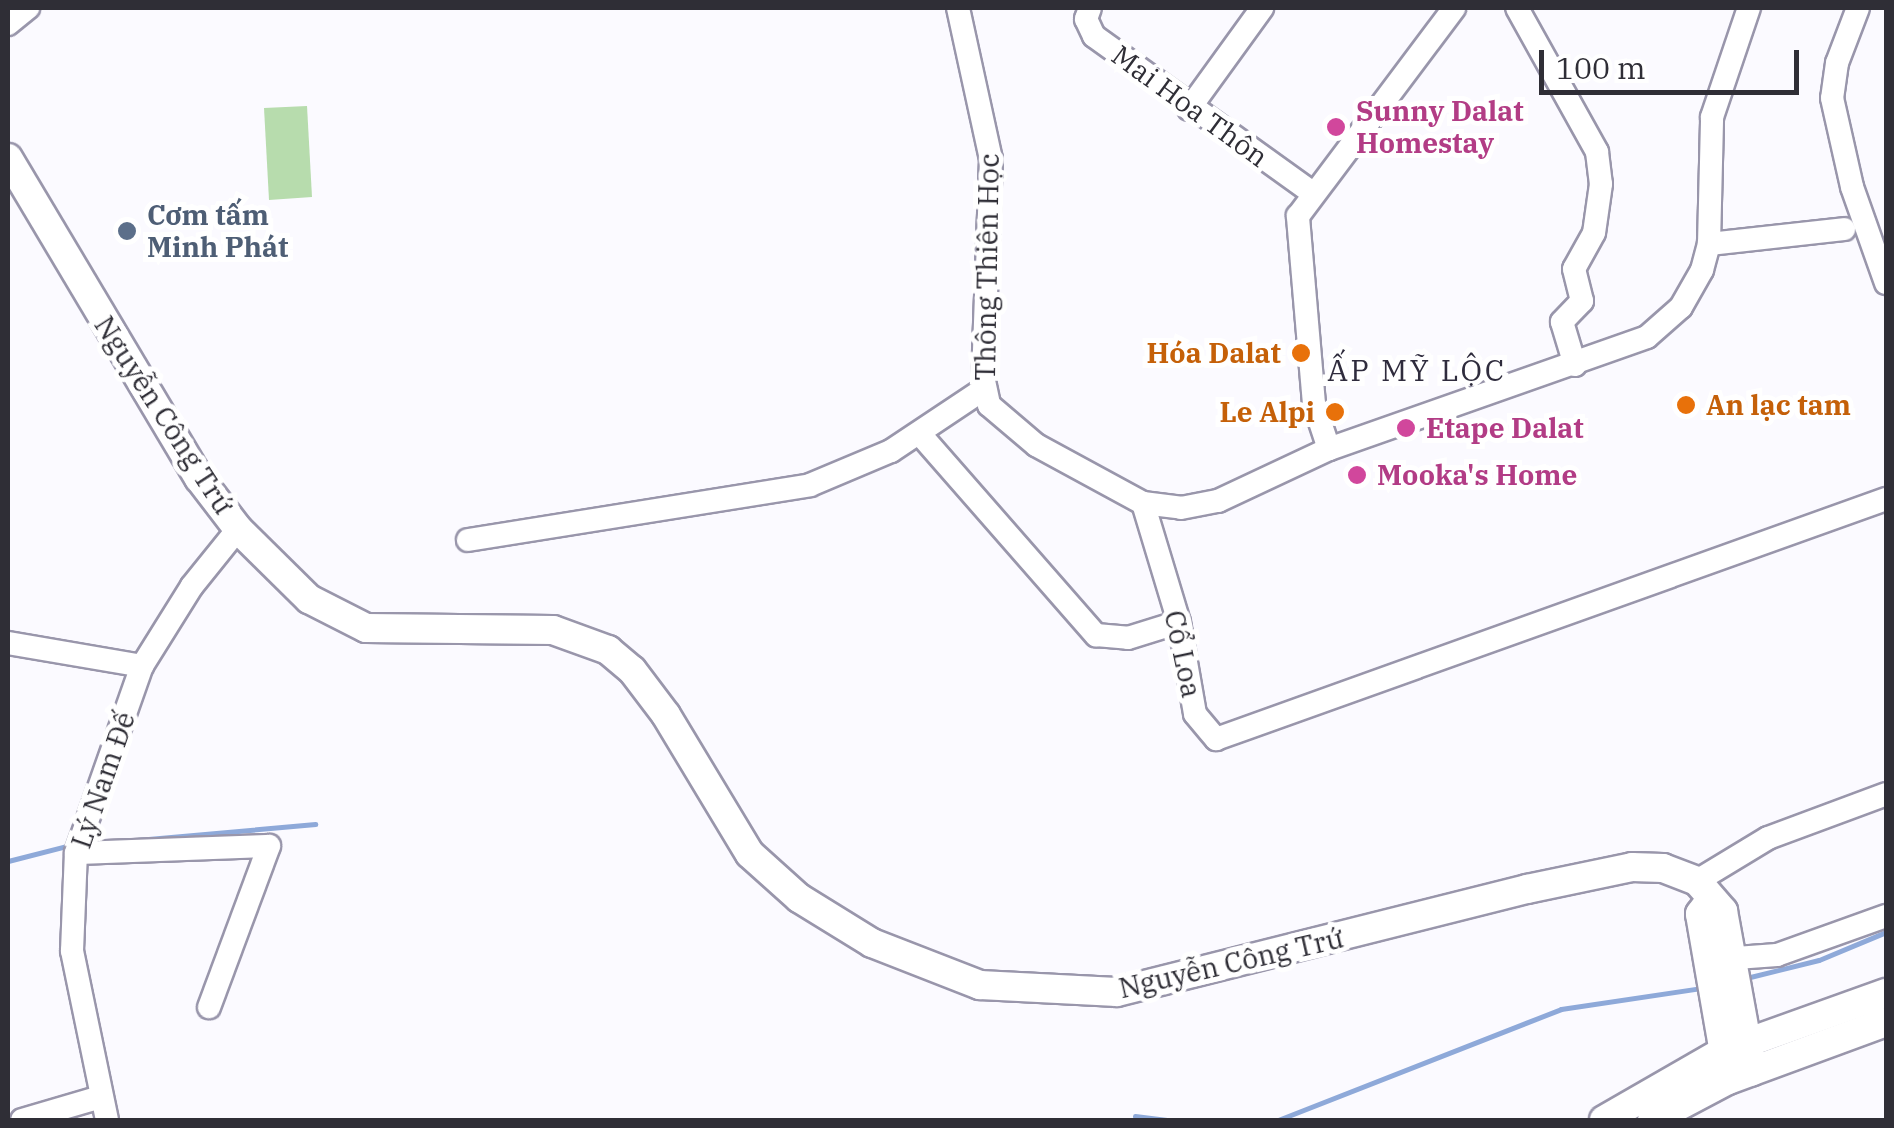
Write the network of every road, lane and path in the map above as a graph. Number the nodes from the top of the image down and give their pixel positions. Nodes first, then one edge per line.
1 (28, 8) edge
2 (958, 8) edge
3 (1090, 8) edge
4 (1262, 8) edge
5 (1454, 8) edge
6 (1517, 8) edge
7 (1748, 8) edge
8 (1858, 8) edge
9 (8, 24) edge
10 (1189, 109) junction
11 (8, 158) edge
12 (1311, 192) junction
13 (1844, 229) dead end
14 (1709, 244) junction
15 (1886, 283) edge
16 (1575, 365) junction
17 (984, 389) junction
18 (919, 434) junction
19 (1329, 449) junction
20 (1886, 499) edge
21 (1142, 503) junction
22 (238, 529) junction
23 (468, 540) dead end
24 (1179, 622) junction
25 (8, 643) edge
26 (142, 666) junction
27 (1886, 794) edge
28 (76, 853) junction
29 (1703, 891) junction
30 (1886, 916) edge
31 (1724, 960) junction
32 (1886, 993) edge
33 (209, 1008) dead end
34 (1886, 1022) edge
35 (1738, 1061) junction
36 (97, 1098) junction
37 (22, 1120) edge
38 (106, 1120) edge
39 (1604, 1120) edge
40 (1652, 1120) edge

1 - 9 street
2 - 17 street, Thông Thiên Học
3 - 10 street, Mai Hoa Thôn
4 - 10 street
5 - 12 street
6 - 16 street
7 - 14 street
8 - 15 street
10 - 12 street, Mai Hoa Thôn
11 - 22 main road, Nguyễn Công Trứ
12 - 19 street
13 - 14 street
14 - 16 street
16 - 19 street
17 - 18 street
17 - 21 street, Thông Thiên Học
18 - 23 street
18 - 24 street
19 - 21 street
20 - 24 street, Cổ Loa
21 - 24 street, Cổ Loa
22 - 26 street, Lý Nam Đế
22 - 29 main road, Nguyễn Công Trứ
25 - 26 street
26 - 28 street, Lý Nam Đế
27 - 29 street
28 - 33 street
28 - 36 street, Lý Nam Đế
29 - 31 main road
30 - 31 street
31 - 35 main road
32 - 35 main road
34 - 35 main road
35 - 39 main road
35 - 40 main road
36 - 37 street
36 - 38 street, Lý Nam Đế

